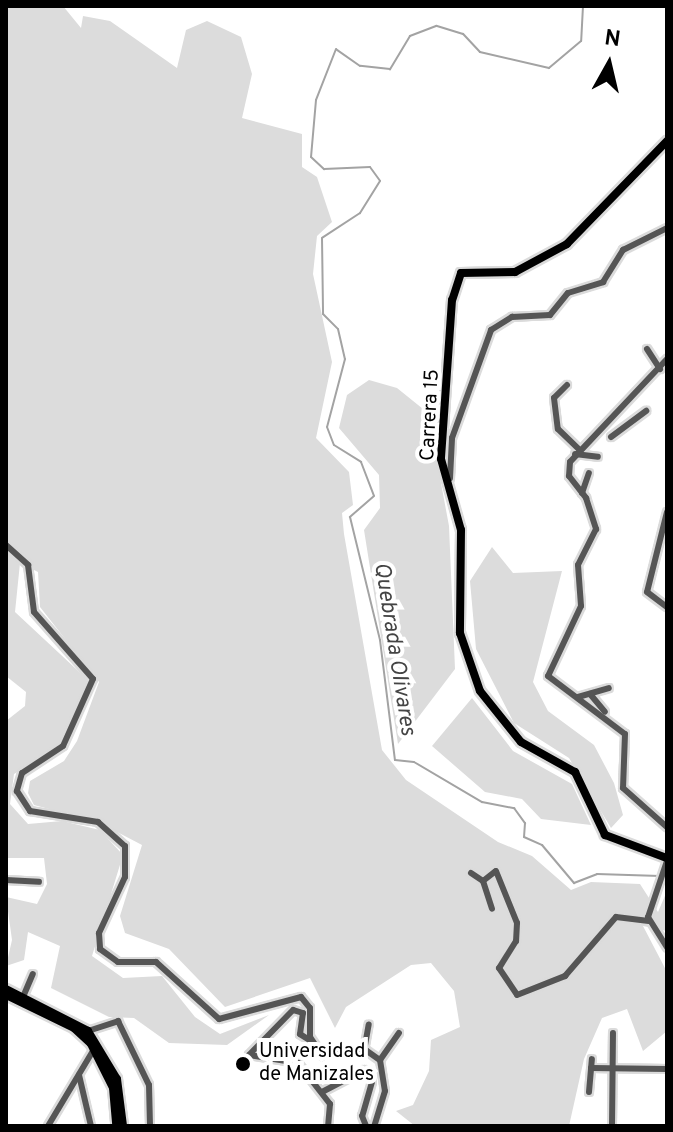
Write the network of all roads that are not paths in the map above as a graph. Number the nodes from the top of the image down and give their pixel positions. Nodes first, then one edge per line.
1 (667, 141) edge
2 (667, 228) edge
3 (647, 349) dead end
4 (667, 359) edge
5 (660, 369) junction
6 (567, 385) dead end
7 (646, 411) dead end
8 (601, 430) junction
9 (611, 437) junction
10 (622, 441) dead end
11 (578, 452) junction
12 (598, 457) dead end
13 (589, 473) dead end
14 (582, 493) junction
15 (450, 494) junction
16 (667, 512) edge
17 (6, 545) edge
18 (667, 607) edge
19 (609, 688) dead end
20 (590, 694) junction
21 (578, 697) junction
22 (605, 712) dead end
23 (667, 827) edge
24 (667, 861) edge
25 (471, 873) dead end
26 (6, 880) edge
27 (483, 881) junction
28 (39, 882) dead end
29 (492, 909) dead end
30 (649, 921) junction
31 (667, 947) edge
32 (33, 974) dead end
33 (6, 989) edge
34 (6, 995) edge
35 (23, 997) junction
36 (369, 1024) dead end
37 (88, 1031) junction
38 (399, 1033) dead end
39 (613, 1033) dead end
40 (311, 1041) junction
41 (94, 1049) junction
42 (364, 1051) junction
43 (592, 1059) dead end
44 (380, 1060) junction
45 (591, 1068) junction
46 (667, 1069) edge
47 (617, 1070) junction
48 (79, 1075) junction
49 (322, 1092) junction
50 (589, 1092) dead end
51 (50, 1123) edge
52 (61, 1126) edge
53 (91, 1126) edge
54 (116, 1126) edge
55 (123, 1126) edge
56 (150, 1126) edge
57 (328, 1126) edge
58 (366, 1126) edge
59 (374, 1126) edge
60 (612, 1126) edge

1 - 15 main road, Carrera 15
2 - 15 street
3 - 5 street
4 - 5 street
5 - 8 street
6 - 11 street
7 - 9 street
8 - 9 street
8 - 11 street
9 - 10 street
11 - 12 street
11 - 14 street
13 - 14 street
14 - 21 street
15 - 24 main road, Carrera 15
16 - 18 street
17 - 40 street
19 - 20 street
20 - 21 street
20 - 22 street
21 - 23 street
24 - 30 street
25 - 27 street
26 - 28 street
27 - 29 street
27 - 30 street
30 - 31 street
32 - 35 street
33 - 35 main road
34 - 41 main road
35 - 37 main road
36 - 42 street
37 - 55 main road
37 - 56 street
38 - 44 street
39 - 47 street
40 - 42 street
40 - 49 street
41 - 48 street
41 - 54 main road
42 - 44 street
43 - 45 street
44 - 59 street
45 - 47 street
45 - 50 street
46 - 47 street
47 - 60 street
48 - 51 street
48 - 53 street
49 - 57 street
49 - 58 street
51 - 52 street

